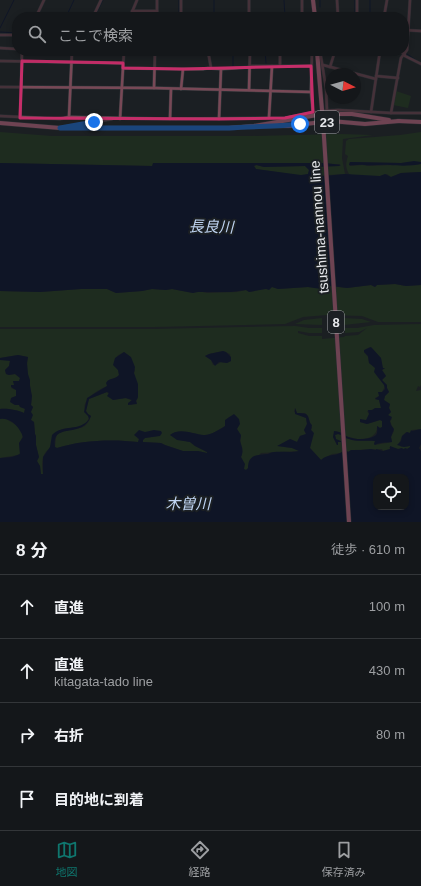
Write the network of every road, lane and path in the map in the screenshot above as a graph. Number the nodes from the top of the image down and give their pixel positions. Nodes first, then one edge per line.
1 (44, 0) edge
2 (101, 0) edge
3 (137, 0) edge
4 (157, 0) edge
5 (181, 0) edge
6 (249, 0) edge
7 (302, 0) edge
8 (313, 0) edge
9 (337, 0) edge
10 (357, 0) edge
11 (387, 0) edge
12 (410, 0) edge
13 (132, 11) joint
14 (157, 11) joint
15 (38, 12) edge
16 (95, 12) edge
17 (181, 12) edge
18 (249, 12) edge
19 (302, 12) edge
20 (314, 12) edge
21 (338, 12) edge
22 (357, 12) edge
23 (385, 12) edge
24 (409, 15) edge
25 (409, 30) edge
26 (421, 31) edge
27 (0, 35) edge
28 (12, 35) edge
29 (0, 48) edge
30 (12, 48) edge
31 (22, 56) edge
32 (72, 56) edge
33 (124, 56) edge
34 (155, 56) edge
35 (209, 56) edge
36 (250, 56) edge
37 (280, 56) edge
38 (312, 56) edge
39 (319, 56) edge
40 (320, 56) edge
41 (333, 56) edge
42 (379, 56) edge
43 (402, 56) edge
44 (405, 56) edge
45 (0, 61) edge
46 (22, 61) junction
47 (72, 62) junction
48 (123, 63) junction
49 (421, 64) edge
50 (322, 65) junction
51 (250, 66) junction
52 (272, 66) junction
53 (280, 66) junction
54 (311, 66) junction
55 (330, 67) junction
56 (123, 68) junction
57 (155, 68) junction
58 (211, 68) junction
59 (183, 69) junction
60 (222, 69) junction
61 (376, 77) junction
62 (398, 78) junction
63 (0, 87) edge
64 (21, 87) junction
65 (71, 88) junction
66 (122, 88) junction
67 (154, 88) junction
68 (171, 89) junction
69 (182, 89) junction
70 (221, 90) junction
71 (249, 90) junction
72 (270, 91) junction
73 (311, 92) junction
74 (313, 112) junction
75 (325, 112) junction
76 (372, 112) junction
77 (317, 113) joint
78 (391, 113) junction
79 (421, 113) edge
80 (0, 116) edge
81 (70, 117) junction
82 (20, 118) junction
83 (120, 118) junction
84 (269, 118) junction
85 (170, 119) junction
86 (220, 119) junction
87 (399, 121) junction
88 (323, 122) junction
89 (421, 122) edge
90 (0, 123) edge
91 (254, 126) junction
92 (60, 128) junction
93 (349, 522) edge

1 - 15 street
2 - 16 street
3 - 13 street
4 - 14 street
5 - 17 street
6 - 18 street
7 - 19 street
8 - 20 main road
9 - 21 street
10 - 22 street
11 - 23 street
12 - 24 street
13 - 14 street
25 - 26 street
27 - 28 street
29 - 30 street
31 - 46 street
32 - 47 street
33 - 48 street
34 - 57 street
35 - 58 street
36 - 51 street
37 - 53 street
38 - 54 street
39 - 88 main road, tsushima-nannou line / 8
40 - 50 street
41 - 55 street
42 - 61 street
43 - 62 street
44 - 49 street
45 - 46 street
46 - 47 street
46 - 64 street
47 - 48 street
47 - 65 street
48 - 56 street
50 - 55 street
50 - 75 street
51 - 52 street
51 - 60 street
51 - 71 street
52 - 53 street
52 - 72 street
53 - 54 street
54 - 73 street
55 - 61 street
56 - 57 street
56 - 66 street
57 - 59 street
57 - 67 street
58 - 59 street
58 - 60 street
59 - 69 street
60 - 70 street
61 - 62 street
61 - 76 street
62 - 78 street
63 - 64 street
64 - 65 street
64 - 82 street
65 - 66 street
65 - 81 street
66 - 67 street
66 - 83 street
67 - 68 street
68 - 69 street
68 - 85 street
69 - 70 street
70 - 71 street
70 - 86 street
71 - 72 street
72 - 73 street
72 - 84 street
73 - 74 street
74 - 77 street
74 - 84 street
75 - 76 street
75 - 87 main road
76 - 78 street
77 - 91 main road
78 - 79 street
80 - 82 street
81 - 82 street
81 - 83 street
83 - 85 street
83 - 92 street
84 - 86 street
85 - 86 street
87 - 88 main road, 23
87 - 89 main road, 23
88 - 91 main road, 23
88 - 93 main road, tsushima-nannou line / 8
90 - 92 main road, 23
91 - 92 main road, 23

